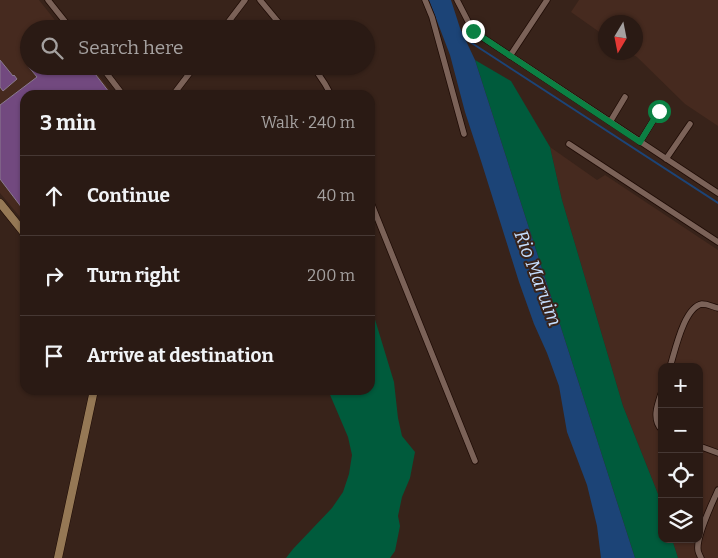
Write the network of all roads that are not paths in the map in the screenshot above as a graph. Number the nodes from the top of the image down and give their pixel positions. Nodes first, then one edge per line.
1 (48, 0) edge
2 (245, 0) edge
3 (260, 0) edge
4 (425, 0) edge
5 (457, 0) edge
6 (547, 0) edge
7 (64, 20) edge
8 (230, 20) edge
9 (277, 20) edge
10 (510, 56) junction
11 (107, 75) edge
12 (188, 75) edge
13 (320, 75) edge
14 (120, 90) edge
15 (177, 90) edge
16 (329, 90) edge
17 (625, 97) dead end
18 (659, 111) dead end
19 (610, 122) junction
20 (690, 124) dead end
21 (464, 134) dead end
22 (640, 142) junction
23 (569, 144) dead end
24 (666, 159) junction
25 (718, 193) edge
26 (0, 203) edge
27 (375, 212) edge
28 (20, 228) edge
29 (718, 242) edge
30 (718, 308) edge
31 (671, 363) edge
32 (93, 395) edge
33 (658, 403) edge
34 (658, 426) edge
35 (703, 447) edge
36 (718, 453) edge
37 (475, 461) dead end
38 (718, 490) edge
39 (58, 558) edge
40 (700, 558) edge

1 - 7 street
2 - 8 street
3 - 9 street
4 - 21 street
5 - 10 street
6 - 10 street
10 - 19 street
11 - 14 street
12 - 15 street
13 - 16 street
17 - 19 street
18 - 22 street
19 - 22 street
20 - 24 street
22 - 24 street
23 - 29 street
24 - 25 street
26 - 28 main road
27 - 37 street
30 - 31 street
32 - 39 main road
33 - 34 street
35 - 36 street
38 - 40 street

